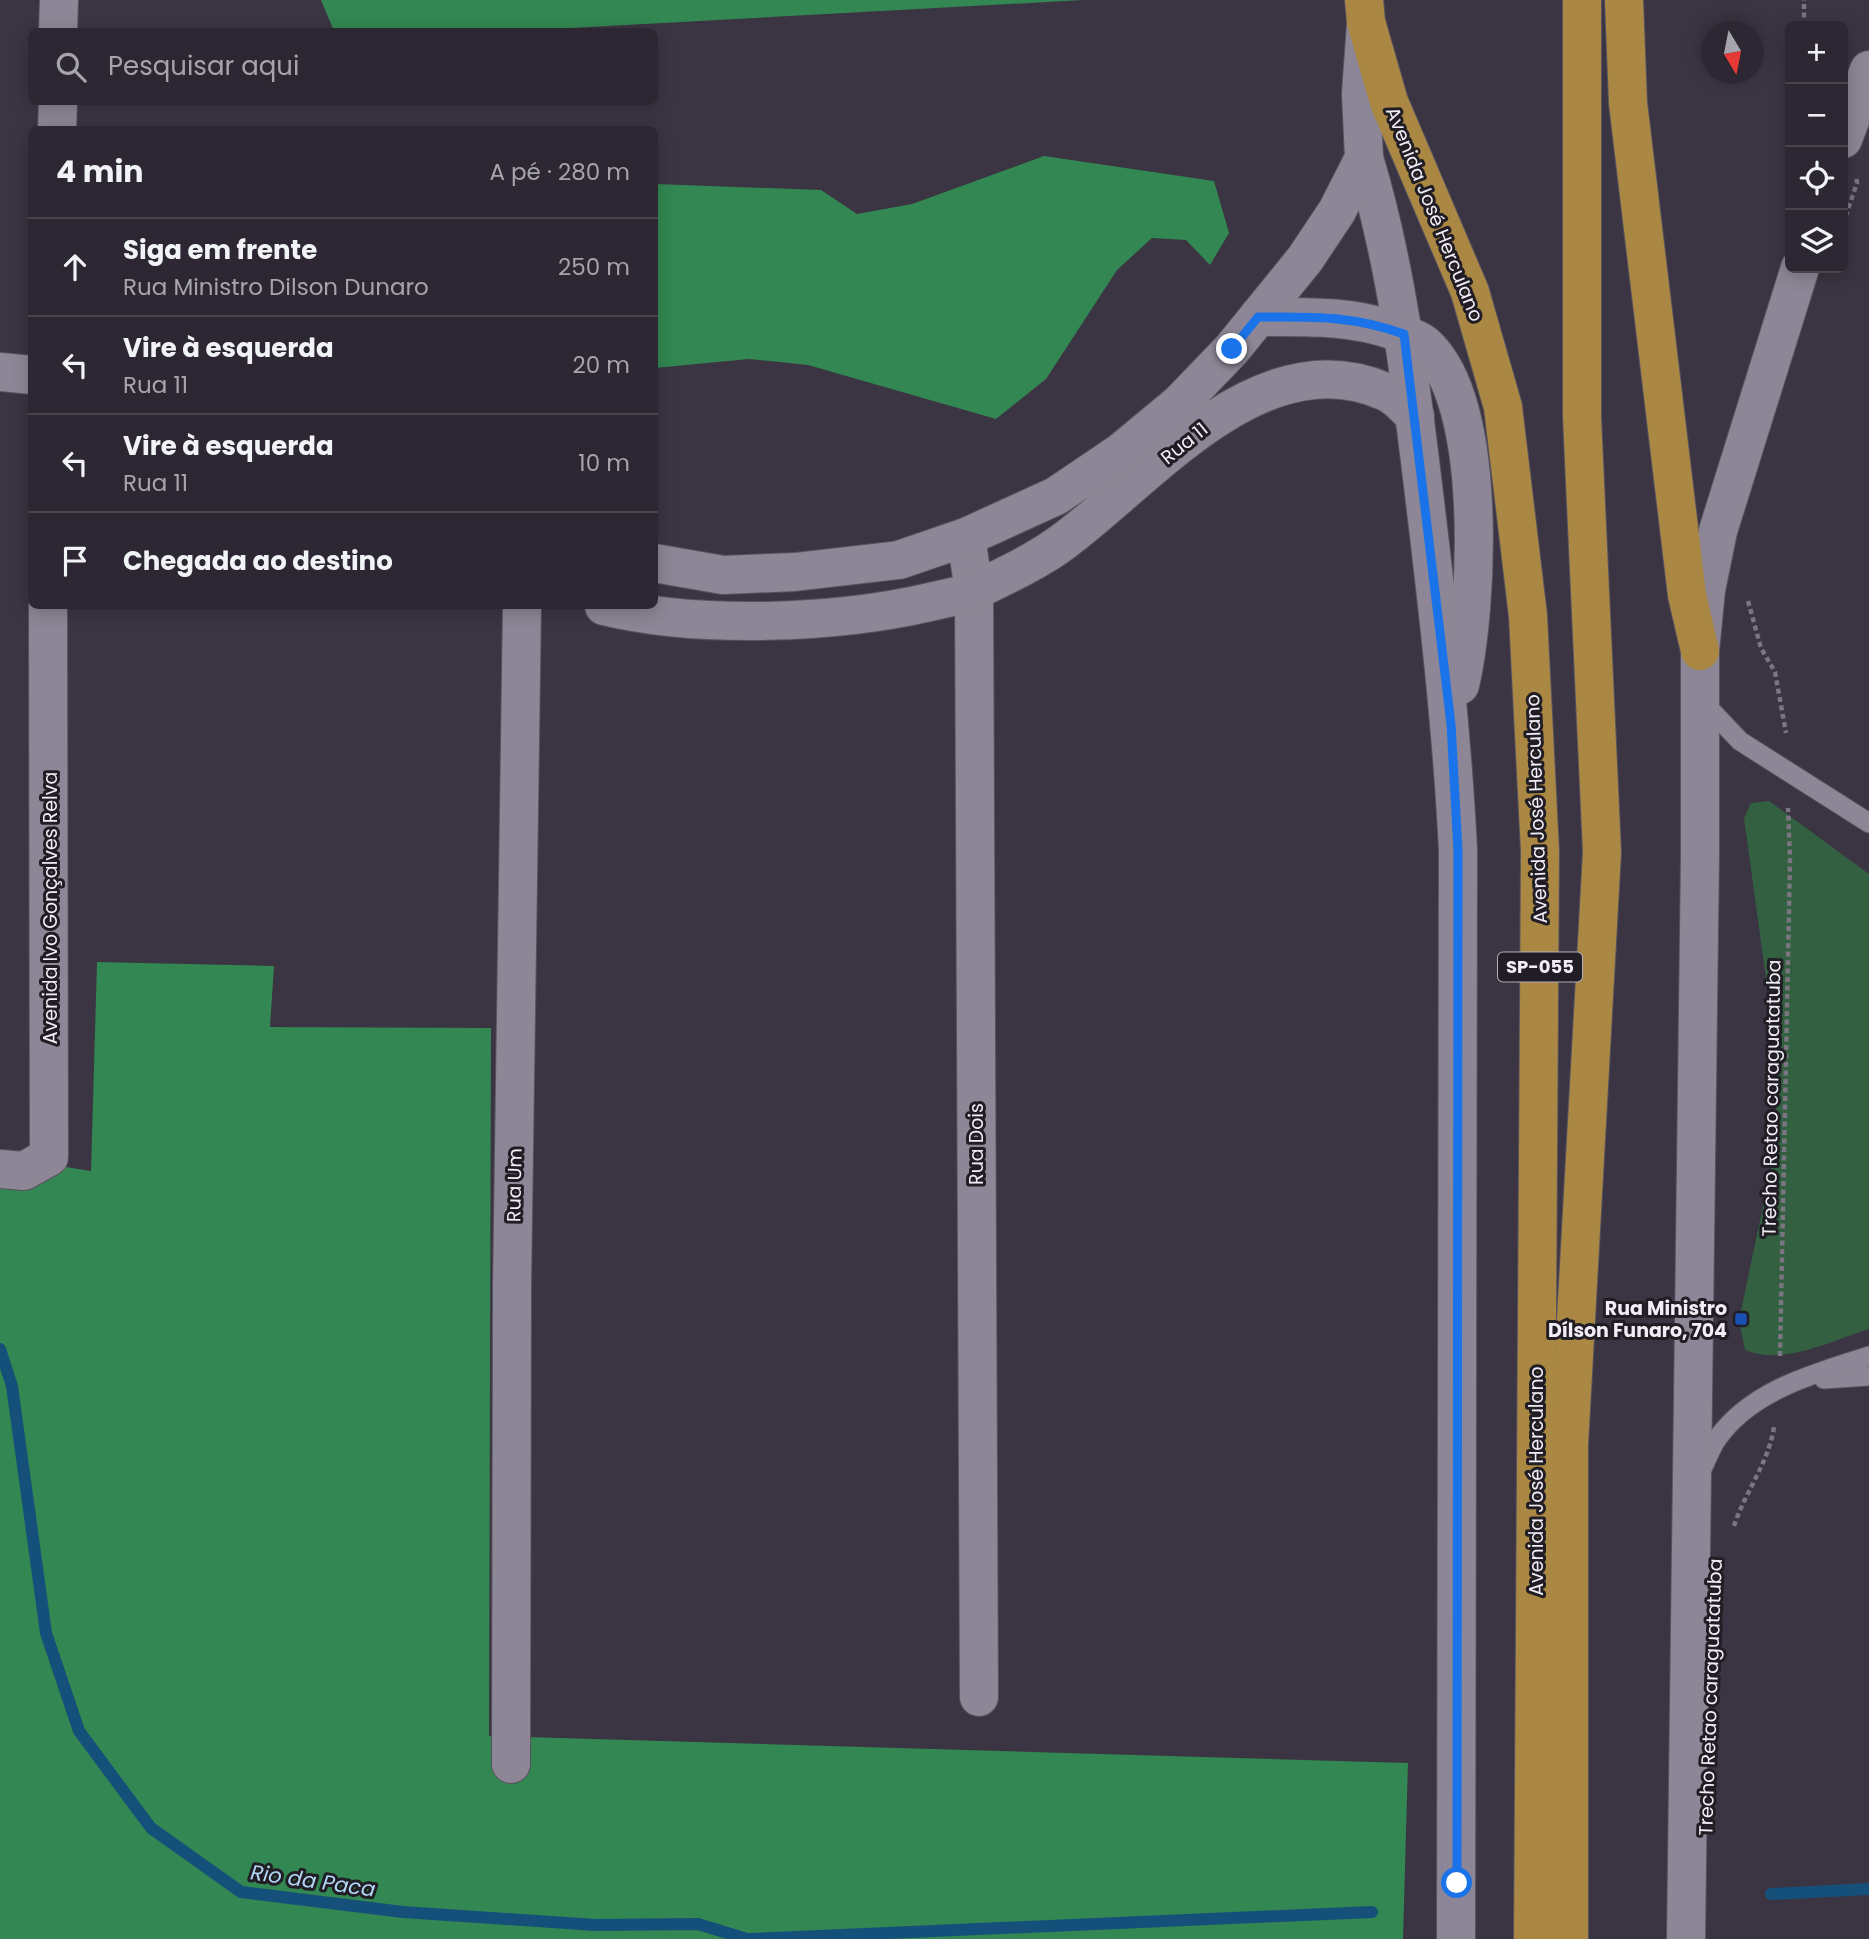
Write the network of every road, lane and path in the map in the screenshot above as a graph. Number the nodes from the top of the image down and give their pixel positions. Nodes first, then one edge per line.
1 (59, 0) edge
2 (1582, 0) edge
3 (1624, 0) edge
4 (1804, 0) edge
5 (1365, 11) edge
6 (1804, 21) edge
7 (58, 28) edge
8 (1869, 70) edge
9 (58, 105) edge
10 (57, 126) edge
11 (1849, 153) edge
12 (1364, 158) junction
13 (1848, 210) edge
14 (1798, 273) edge
15 (1258, 317) junction
16 (1404, 334) junction
17 (0, 372) edge
18 (28, 375) edge
19 (1189, 416) junction
20 (1415, 416) junction
21 (966, 537) junction
22 (658, 564) edge
23 (974, 591) junction
24 (1748, 595) dead end
25 (48, 609) edge
26 (522, 609) edge
27 (617, 609) edge
28 (1700, 651) junction
29 (1700, 699) junction
30 (1451, 724) junction
31 (1786, 770) junction
32 (1866, 816) edge
33 (0, 1169) edge
34 (1869, 1356) edge
35 (1869, 1376) edge
36 (1795, 1381) junction
37 (1777, 1390) junction
38 (1692, 1490) junction
39 (1730, 1537) dead end
40 (979, 1697) dead end
41 (511, 1764) dead end
42 (1456, 1939) edge
43 (1533, 1939) edge
44 (1569, 1939) edge
45 (1686, 1939) edge

1 - 7 street
2 - 44 main road, Avenida José Herculano / SP-055
3 - 28 main road
4 - 6 path
5 - 12 street
5 - 43 main road, Avenida José Herculano / SP-055
8 - 11 street
9 - 10 street
11 - 13 path
12 - 15 street, Rua 11
12 - 16 street
14 - 28 street
15 - 16 street
15 - 19 street, Rua 11
16 - 20 street
16 - 30 street
17 - 18 street
19 - 20 street, Rua 11
19 - 21 street, Rua 11
19 - 23 street, Rua 11
20 - 30 street
21 - 22 street, Rua 11
21 - 23 street
23 - 27 street, Rua 11
23 - 40 street, Rua Dois
24 - 31 path, Trecho Retao caraguatatuba
25 - 33 street, Avenida Ivo Gonçalves Relva
26 - 41 street, Rua Um
28 - 29 street
29 - 31 lane
29 - 38 street
30 - 42 street
31 - 32 lane
31 - 37 path, Trecho Retao caraguatatuba
34 - 36 lane
35 - 36 lane
36 - 37 lane
37 - 38 lane
37 - 39 path, Trecho Retao caraguatatuba
38 - 45 street

